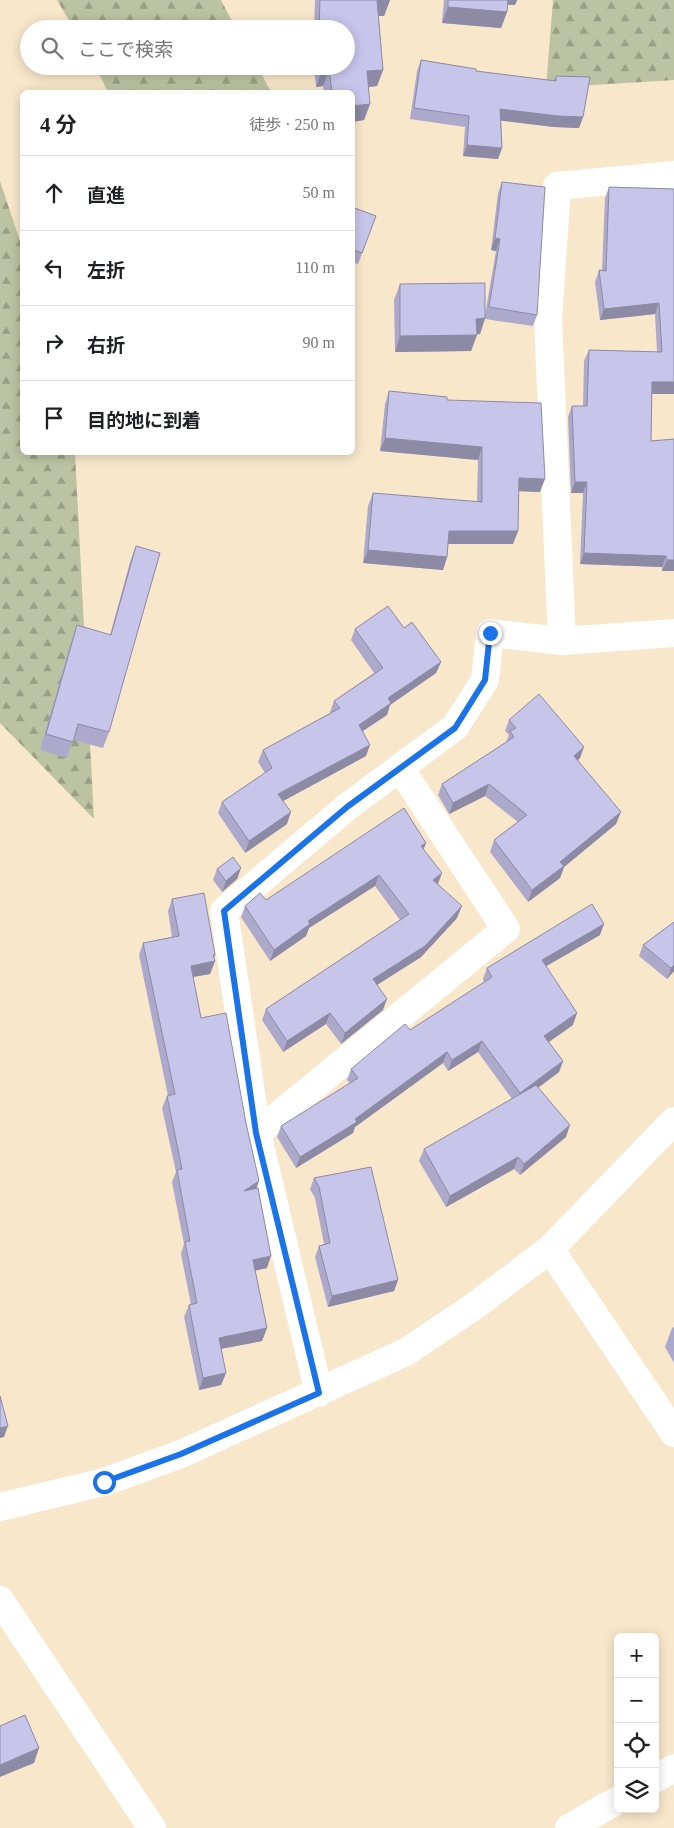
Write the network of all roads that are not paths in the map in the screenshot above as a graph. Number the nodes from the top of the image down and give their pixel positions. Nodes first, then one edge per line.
1 (674, 175) edge
2 (674, 633) edge
3 (562, 641) junction
4 (400, 768) junction
5 (674, 1121) edge
6 (256, 1133) junction
7 (550, 1249) junction
8 (319, 1393) junction
9 (674, 1433) edge
10 (0, 1507) edge
11 (0, 1600) edge
12 (674, 1768) edge
13 (659, 1776) edge
14 (614, 1802) edge
15 (152, 1828) edge
16 (569, 1828) edge

1 - 3 street
2 - 3 street
3 - 4 street
4 - 6 street
4 - 6 street
5 - 7 street
6 - 8 street
7 - 8 street
7 - 9 street
8 - 10 street
11 - 15 street
12 - 13 street
14 - 16 street

